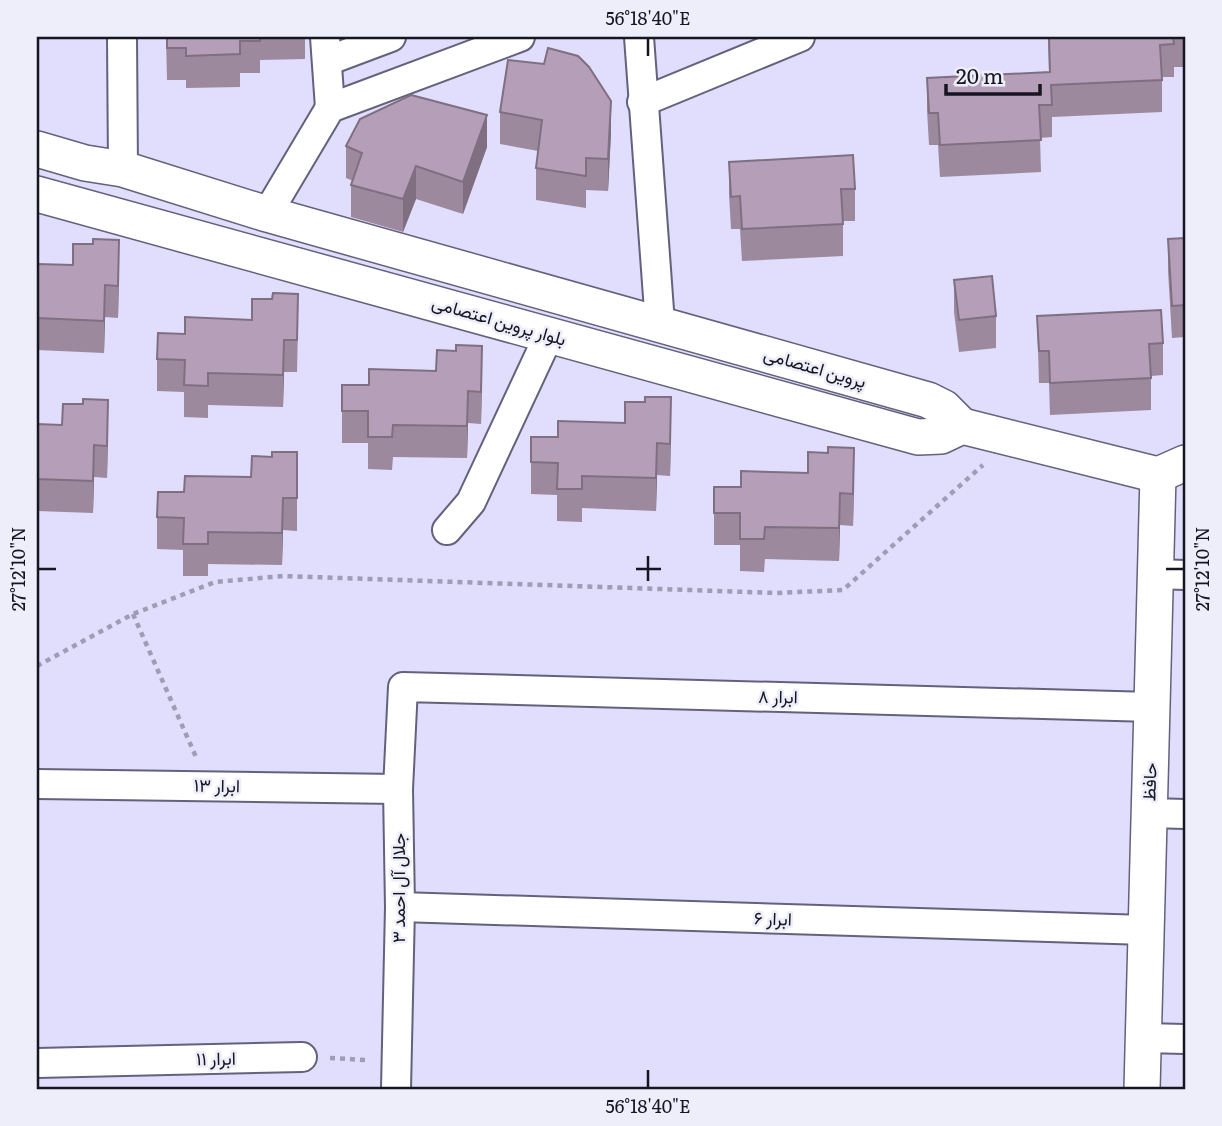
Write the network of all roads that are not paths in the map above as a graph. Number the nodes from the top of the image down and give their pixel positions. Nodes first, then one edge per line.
1 (122, 37) edge
2 (391, 37) edge
3 (520, 37) edge
4 (639, 37) edge
5 (800, 37) edge
6 (326, 49) edge
7 (642, 102) junction
8 (330, 108) junction
9 (37, 149) edge
10 (123, 169) junction
11 (37, 194) edge
12 (267, 214) junction
13 (660, 324) junction
14 (549, 335) junction
15 (961, 426) junction
16 (1172, 469) edge
17 (447, 530) dead end
18 (1170, 574) edge
19 (403, 687) joint
20 (1153, 707) junction
21 (37, 784) edge
22 (398, 789) junction
23 (1150, 813) junction
24 (1185, 814) edge
25 (400, 907) junction
26 (1146, 930) junction
27 (1143, 1038) junction
28 (1185, 1039) edge
29 (302, 1056) road end
30 (37, 1063) edge
31 (396, 1075) edge
32 (1142, 1089) edge

1 - 10 street
2 - 6 street
3 - 8 street
4 - 7 street
5 - 7 street
6 - 8 street
7 - 13 street
8 - 12 street
9 - 10 street
10 - 12 street
11 - 14 street, بلوار پروین اعتصامی
12 - 13 street
13 - 15 street, پروین اعتصامی
14 - 15 street, بلوار پروین اعتصامی
14 - 17 street
15 - 16 street
16 - 18 street, حافظ
18 - 20 street, حافظ
19 - 20 street, ابرار ۸
19 - 22 street, جلال آل احمد ۳
20 - 23 street, حافظ
21 - 22 street, ابرار ۱۳
22 - 25 street, جلال آل احمد ۳
23 - 24 street
23 - 26 street, حافظ
25 - 26 street, ابرار ۶
25 - 31 street, جلال آل احمد ۳
26 - 27 street, حافظ
27 - 28 street
27 - 32 street, حافظ
29 - 30 street, ابرار ۱۱

